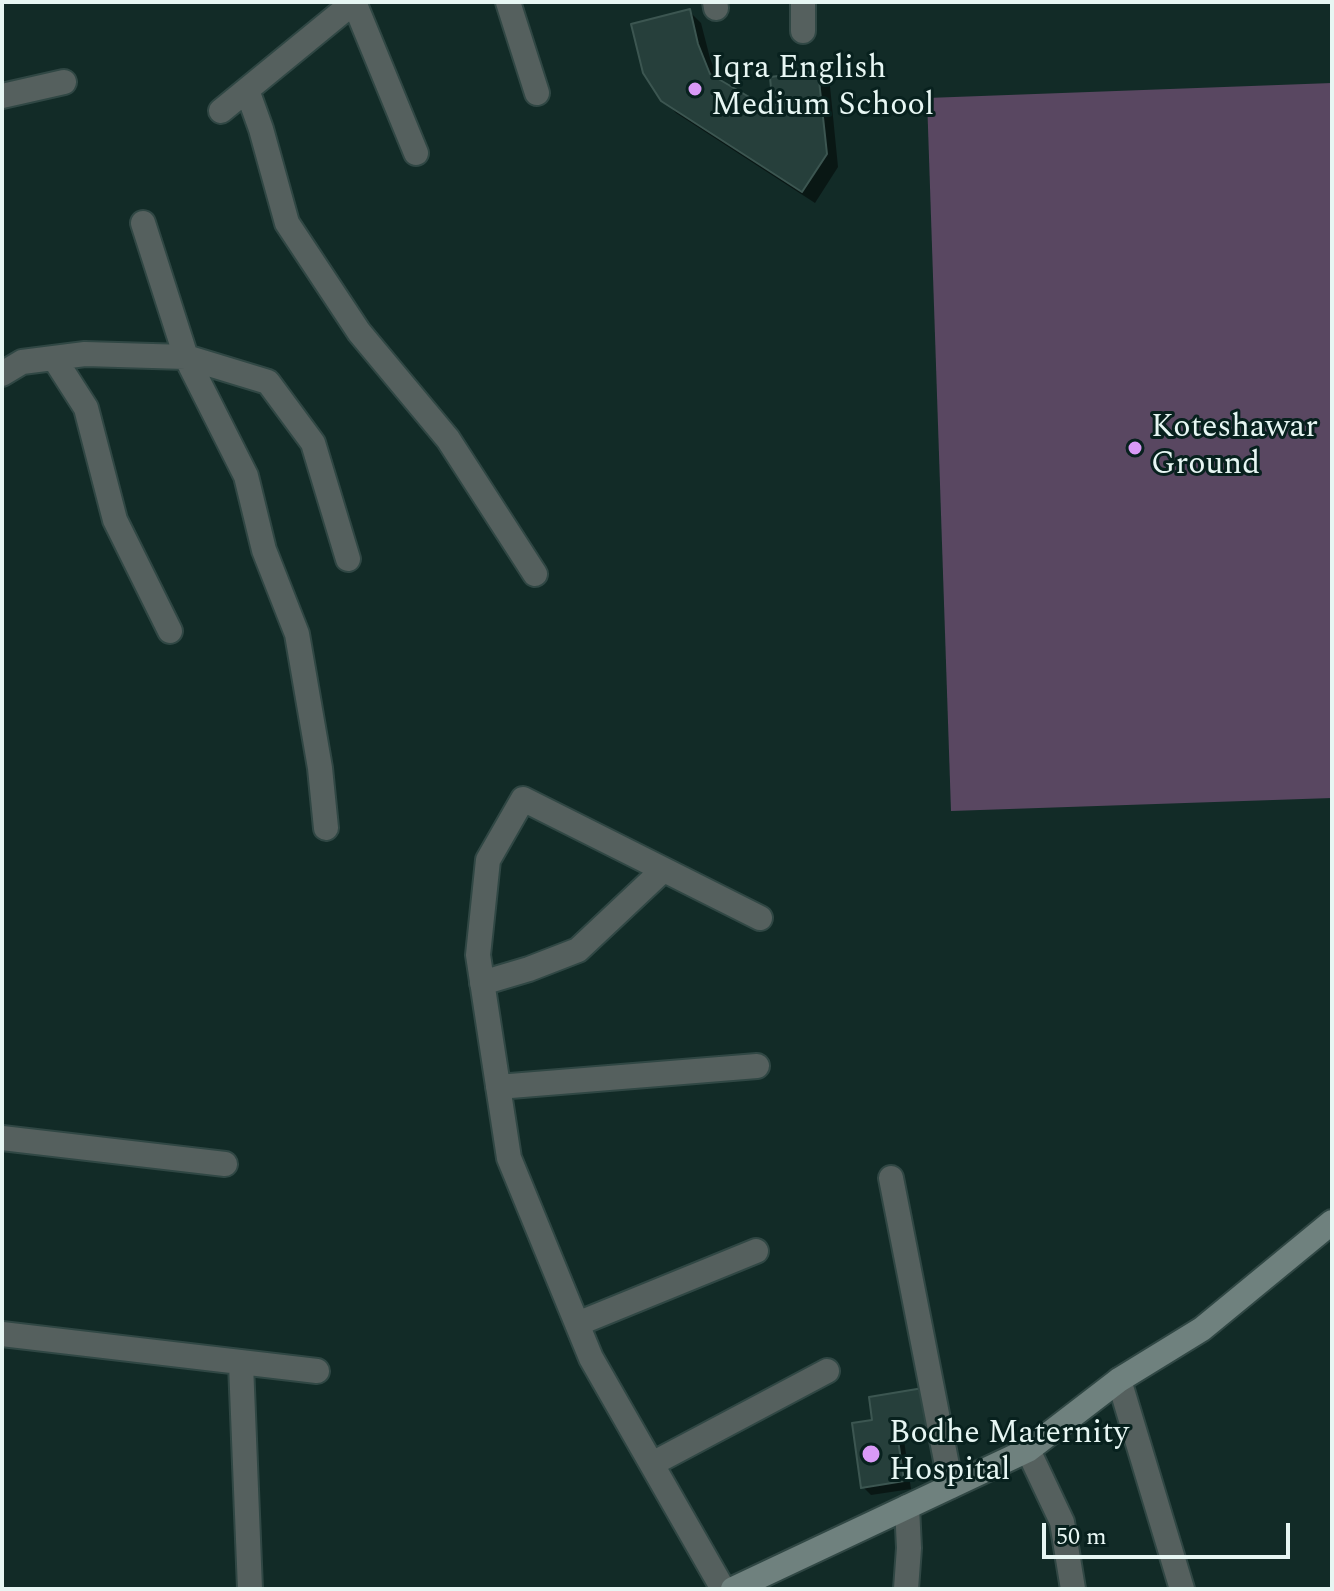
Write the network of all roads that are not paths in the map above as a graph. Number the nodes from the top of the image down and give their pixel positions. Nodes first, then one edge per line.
1 (354, 2) edge
2 (508, 2) edge
3 (803, 2) edge
4 (803, 31) dead end
5 (64, 82) dead end
6 (247, 90) junction
7 (537, 93) dead end
8 (2, 96) edge
9 (221, 111) dead end
10 (416, 153) dead end
11 (143, 223) dead end
12 (186, 357) junction
13 (54, 358) junction
14 (2, 374) edge
15 (348, 559) dead end
16 (535, 574) dead end
17 (170, 631) dead end
18 (326, 828) dead end
19 (663, 870) junction
20 (760, 918) dead end
21 (482, 983) junction
22 (757, 1066) dead end
23 (498, 1087) junction
24 (2, 1138) edge
25 (225, 1164) dead end
26 (891, 1178) dead end
27 (1332, 1222) edge
28 (756, 1251) dead end
29 (577, 1324) junction
30 (2, 1334) edge
31 (241, 1364) junction
32 (317, 1371) dead end
33 (827, 1371) dead end
34 (1119, 1380) junction
35 (1028, 1450) junction
36 (652, 1464) junction
37 (951, 1486) junction
38 (907, 1507) junction
39 (250, 1589) edge
40 (723, 1589) edge
41 (733, 1589) edge
42 (906, 1589) edge
43 (1073, 1589) edge
44 (1182, 1589) edge

1 - 6 street
1 - 10 street
2 - 7 street
3 - 4 street
5 - 8 street
6 - 9 street
6 - 16 street
11 - 12 street
12 - 13 street
12 - 15 street
12 - 18 street
13 - 14 street
13 - 17 street
19 - 20 street
19 - 21 street
19 - 21 street
21 - 23 street
22 - 23 street
23 - 29 street
24 - 25 street
26 - 37 street
27 - 34 main road
28 - 29 street
29 - 36 street
30 - 31 street
31 - 32 street
31 - 39 street
33 - 36 street
34 - 35 main road
34 - 44 street
35 - 37 main road
35 - 43 street
36 - 40 street
37 - 38 main road
38 - 41 main road
38 - 42 street

